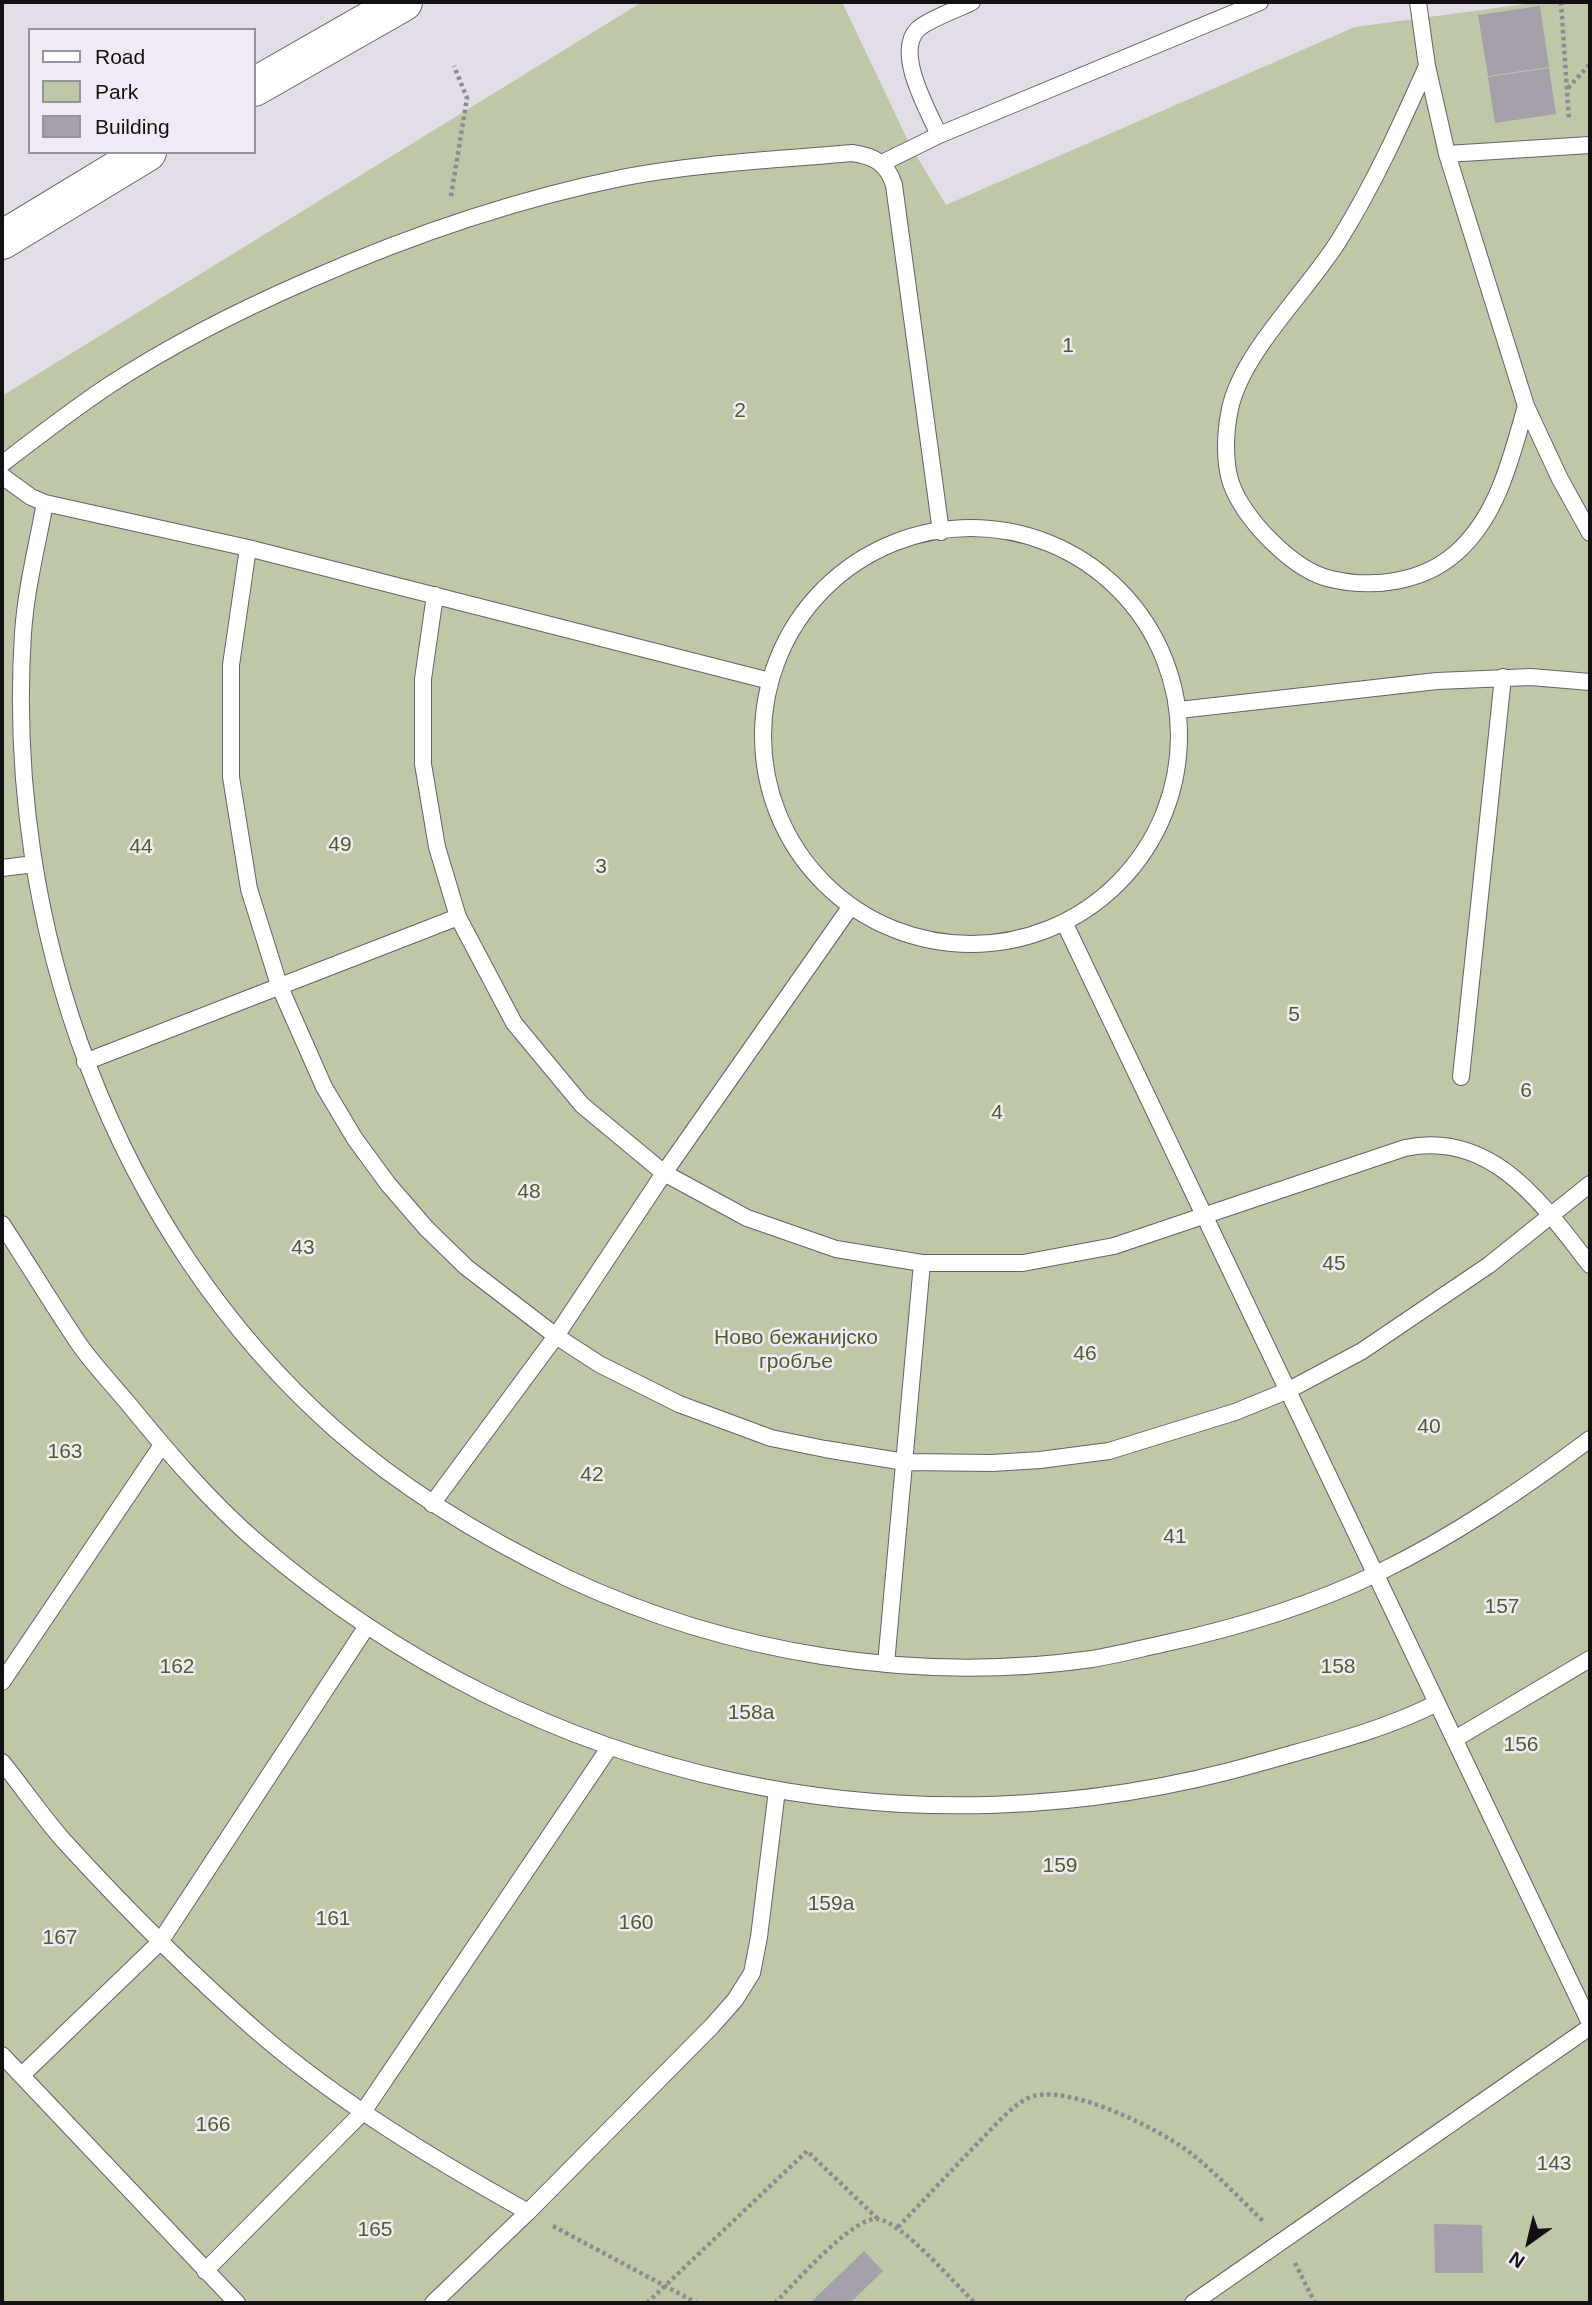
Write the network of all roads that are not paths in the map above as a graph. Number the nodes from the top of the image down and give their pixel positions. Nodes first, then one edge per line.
1 (403, 2) edge
2 (972, 2) edge
3 (1260, 2) edge
4 (1418, 2) edge
5 (1427, 66) junction
6 (256, 86) edge
7 (939, 135) junction
8 (1590, 145) edge
9 (143, 154) edge
10 (1447, 154) junction
11 (882, 163) junction
12 (2, 240) edge
13 (1526, 407) junction
14 (2, 464) edge
15 (2, 475) edge
16 (45, 503) junction
17 (941, 532) junction
18 (1590, 533) edge
19 (248, 548) junction
20 (435, 595) junction
21 (1503, 677) junction
22 (770, 681) junction
23 (1590, 682) edge
24 (1179, 710) junction
25 (34, 864) junction
26 (2, 868) edge
27 (851, 906) junction
28 (458, 917) junction
29 (1064, 922) junction
30 (279, 985) junction
31 (85, 1062) junction
32 (1461, 1077) dead end
33 (664, 1173) junction
34 (1590, 1184) edge
35 (1552, 1216) junction
36 (1205, 1217) junction
37 (2, 1224) edge
38 (922, 1263) junction
39 (1590, 1265) edge
40 (556, 1336) junction
41 (1289, 1390) junction
42 (1590, 1439) edge
43 (162, 1445) junction
44 (905, 1462) junction
45 (432, 1504) junction
46 (1376, 1574) junction
47 (367, 1626) junction
48 (1590, 1659) edge
49 (886, 1664) junction
50 (2, 1682) edge
51 (1437, 1703) junction
52 (1455, 1739) junction
53 (609, 1748) junction
54 (2, 1762) edge
55 (777, 1790) junction
56 (160, 1942) junction
57 (1590, 2025) edge
58 (2, 2055) edge
59 (22, 2076) junction
60 (363, 2112) junction
61 (528, 2212) junction
62 (205, 2271) junction
63 (237, 2303) edge
64 (433, 2303) edge
65 (1193, 2303) edge

1 - 6 main road
2 - 7 lane
3 - 7 lane
4 - 5 lane
5 - 10 lane
5 - 13 lane
7 - 11 lane
8 - 10 lane
9 - 12 main road
10 - 13 lane
11 - 14 lane
11 - 17 lane
13 - 18 lane
15 - 16 lane
16 - 19 lane
16 - 25 lane
17 - 22 lane
17 - 24 lane
19 - 20 lane
19 - 30 lane
20 - 22 lane
20 - 28 lane
21 - 23 lane
21 - 24 lane
21 - 32 lane
22 - 27 lane
24 - 29 lane
25 - 26 lane
25 - 31 lane
27 - 29 lane
27 - 33 lane
28 - 30 lane
28 - 33 lane
29 - 36 lane
30 - 31 lane
30 - 40 lane
31 - 45 lane
33 - 38 lane
33 - 40 lane
34 - 35 lane
35 - 36 lane
35 - 39 lane
35 - 41 lane
36 - 38 lane
36 - 41 lane
37 - 43 lane
38 - 44 lane
40 - 44 lane
40 - 45 lane
41 - 44 lane
41 - 46 lane
42 - 46 lane
43 - 47 lane
43 - 50 lane
44 - 49 lane
45 - 49 lane
46 - 49 lane
46 - 51 lane
47 - 53 lane
47 - 56 lane
48 - 52 lane
51 - 52 lane
51 - 55 lane
52 - 57 lane
53 - 55 lane
53 - 60 lane
54 - 56 lane
55 - 61 lane
56 - 59 lane
56 - 60 lane
57 - 65 lane
58 - 59 lane
59 - 62 lane
60 - 61 lane
60 - 62 lane
61 - 64 lane
62 - 63 lane

